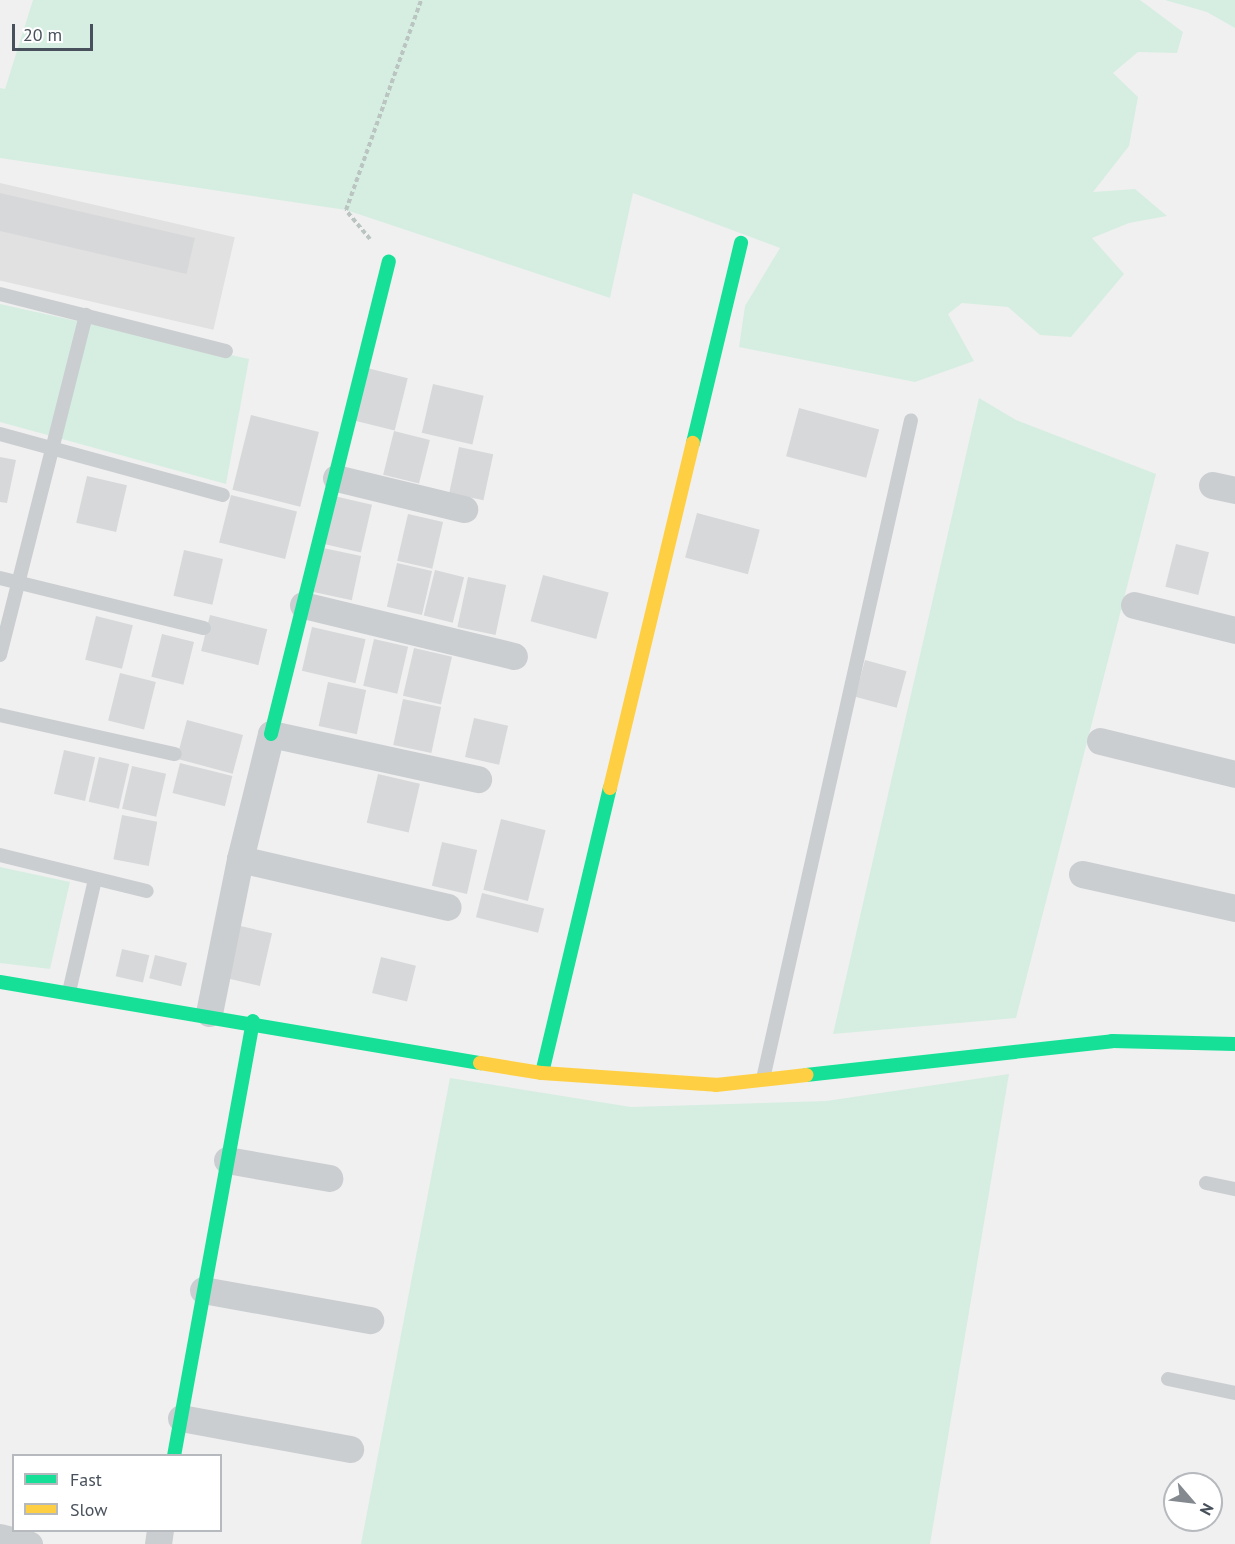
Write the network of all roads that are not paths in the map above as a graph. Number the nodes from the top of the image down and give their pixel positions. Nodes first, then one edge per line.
1 (741, 243) dead end
2 (389, 262) road end
3 (0, 294) edge
4 (86, 315) junction
5 (226, 351) dead end
6 (911, 420) dead end
7 (0, 434) edge
8 (54, 448) junction
9 (336, 478) junction
10 (223, 495) dead end
11 (464, 508) dead end
12 (0, 578) edge
13 (19, 583) junction
14 (303, 605) junction
15 (1134, 605) dead end
16 (204, 628) dead end
17 (1235, 630) edge
18 (0, 655) edge
19 (514, 656) dead end
20 (0, 715) edge
21 (271, 734) junction
22 (1100, 741) dead end
23 (175, 754) dead end
24 (1235, 774) edge
25 (478, 779) dead end
26 (0, 855) edge
27 (240, 859) junction
28 (1082, 874) dead end
29 (95, 879) junction
30 (147, 891) dead end
31 (448, 907) dead end
32 (1235, 908) edge
33 (0, 982) edge
34 (69, 992) junction
35 (210, 1014) junction
36 (253, 1021) junction
37 (1235, 1044) edge
38 (542, 1073) junction
39 (763, 1081) junction
40 (227, 1160) junction
41 (329, 1178) dead end
42 (1206, 1183) dead end
43 (1235, 1189) edge
44 (203, 1290) junction
45 (370, 1320) dead end
46 (1168, 1378) dead end
47 (1235, 1393) edge
48 (181, 1418) junction
49 (350, 1449) dead end
50 (174, 1454) edge
51 (0, 1537) edge
52 (29, 1544) edge

1 - 38 street
2 - 9 street
3 - 4 lane
4 - 5 lane
4 - 8 lane
6 - 39 lane
7 - 8 lane
8 - 10 lane
8 - 13 lane
9 - 11 street
9 - 14 street
12 - 13 lane
13 - 16 lane
13 - 18 lane
14 - 19 street
14 - 21 street
15 - 17 street
20 - 23 lane
21 - 25 street
21 - 27 street
22 - 24 street
26 - 29 lane
27 - 31 street
27 - 35 street
28 - 32 street
29 - 30 lane
29 - 34 lane
33 - 34 street
34 - 35 street
35 - 36 street
36 - 38 street
36 - 40 street
37 - 39 street
38 - 39 street
40 - 41 street
40 - 44 street
42 - 43 lane
44 - 45 street
44 - 48 street
46 - 47 lane
48 - 49 street
48 - 50 street
51 - 52 street

